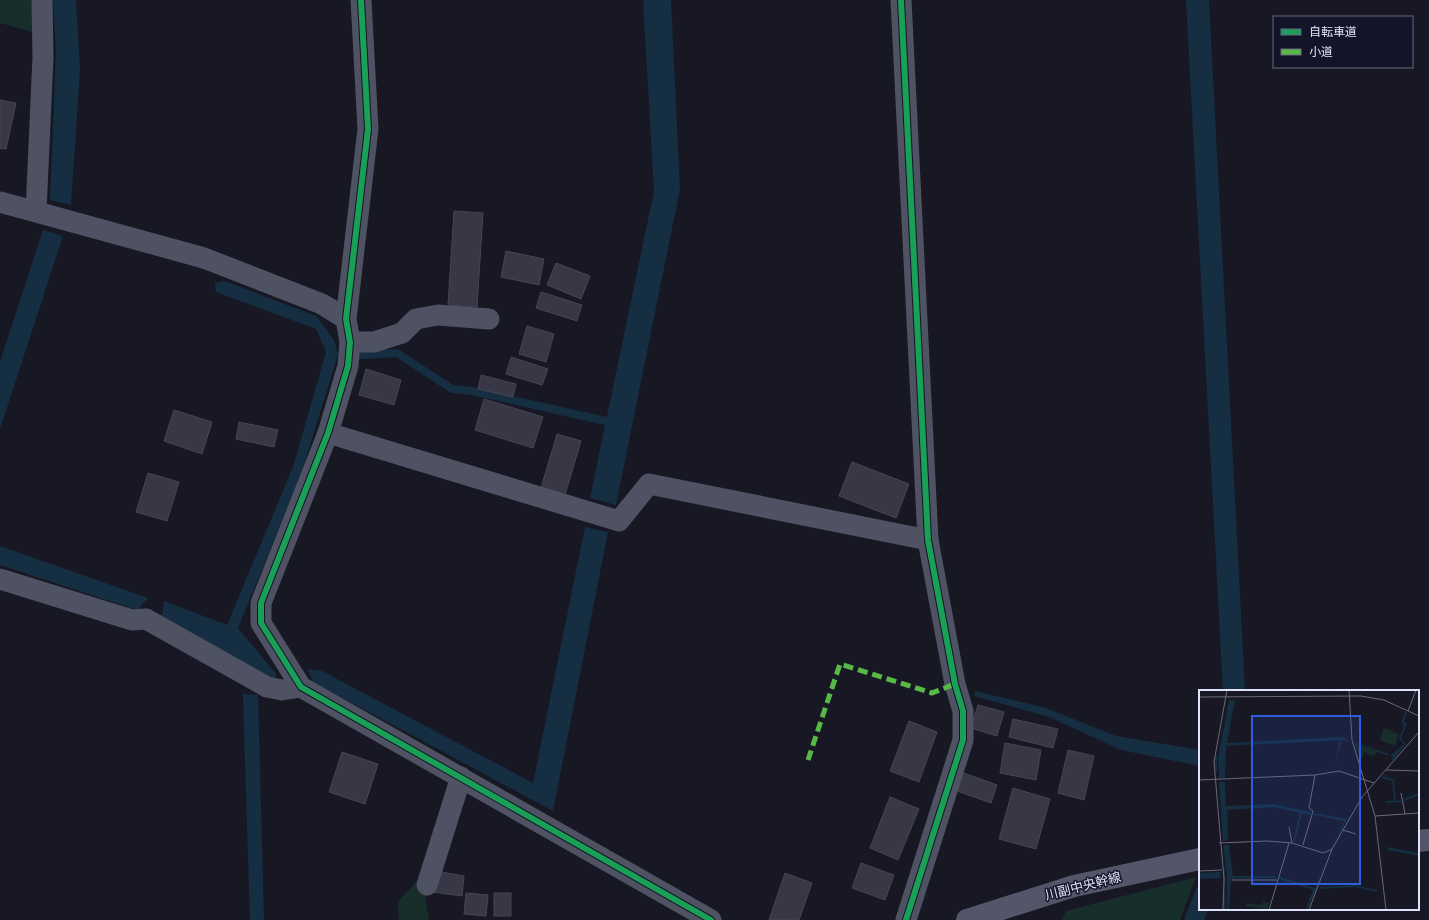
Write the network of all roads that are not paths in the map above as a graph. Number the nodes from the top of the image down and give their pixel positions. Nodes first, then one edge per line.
1 (42, 0) edge
2 (361, 0) edge
3 (900, 0) edge
4 (0, 202) edge
5 (36, 211) junction
6 (346, 319) junction
7 (489, 319) dead end
8 (350, 342) junction
9 (328, 433) junction
10 (928, 540) junction
11 (0, 579) edge
12 (300, 687) junction
13 (461, 777) junction
14 (1429, 840) edge
15 (1419, 841) edge
16 (1199, 859) edge
17 (427, 885) dead end
18 (712, 920) edge
19 (906, 920) edge
20 (967, 920) edge

1 - 5 street
2 - 6 street
3 - 10 street
4 - 5 street
5 - 6 street
6 - 8 street
7 - 8 street
8 - 9 street
9 - 10 street
9 - 12 street
10 - 19 street
11 - 12 street
12 - 13 street
13 - 17 street
13 - 18 street
14 - 15 street
16 - 20 street, 川副中央幹線

